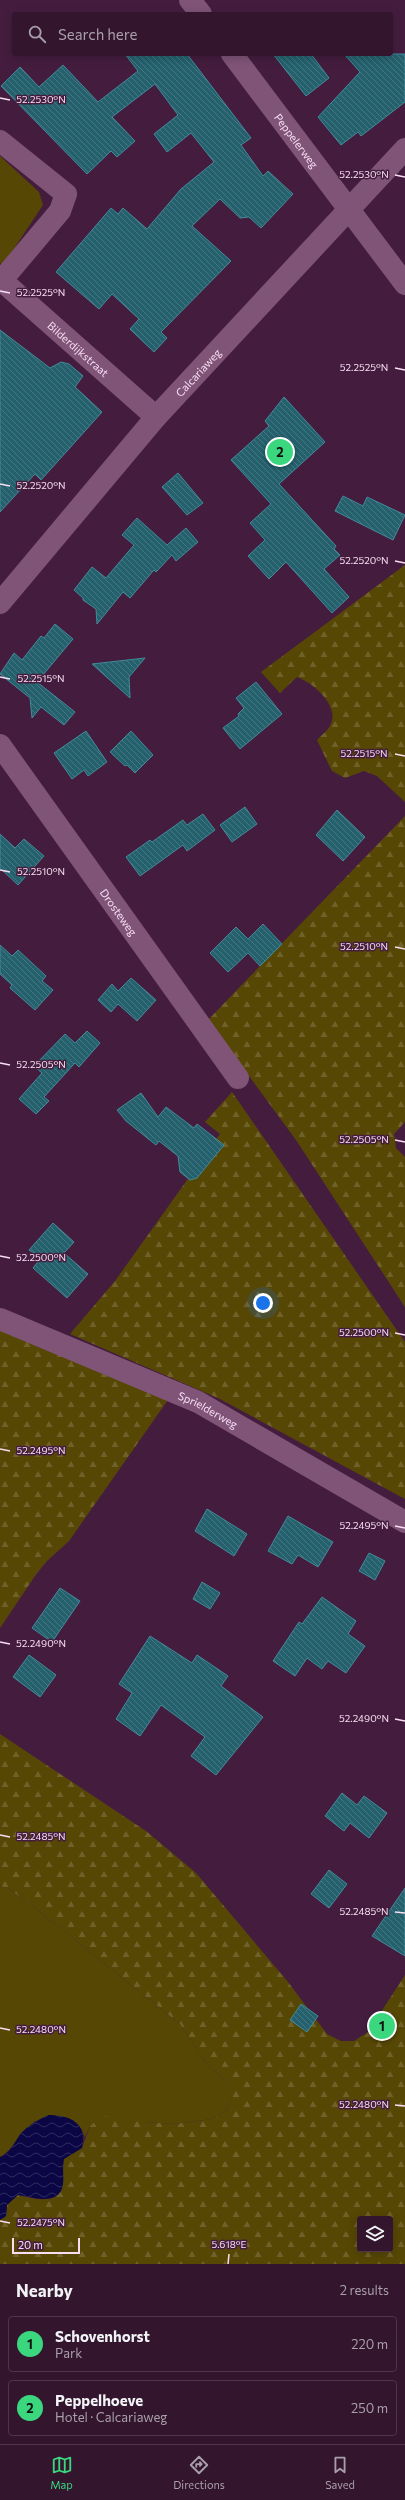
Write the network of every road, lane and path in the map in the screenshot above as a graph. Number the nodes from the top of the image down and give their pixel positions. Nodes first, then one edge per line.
1 (234, 56) edge
2 (0, 142) edge
3 (405, 149) edge
4 (350, 210) junction
5 (1, 279) edge
6 (405, 284) edge
7 (156, 417) junction
8 (0, 603) edge
9 (0, 745) edge
10 (238, 1078) dead end
11 (0, 1319) edge
12 (405, 1522) edge

1 - 4 street, Peppelerweg
2 - 5 street, Bilderdijkstraat
3 - 4 street, Calcariaweg
4 - 6 street, Peppelerweg
4 - 7 street, Calcariaweg
5 - 7 street, Bilderdijkstraat
7 - 8 street, Calcariaweg
9 - 10 street, Drosteweg
11 - 12 street, Sprielderweg

